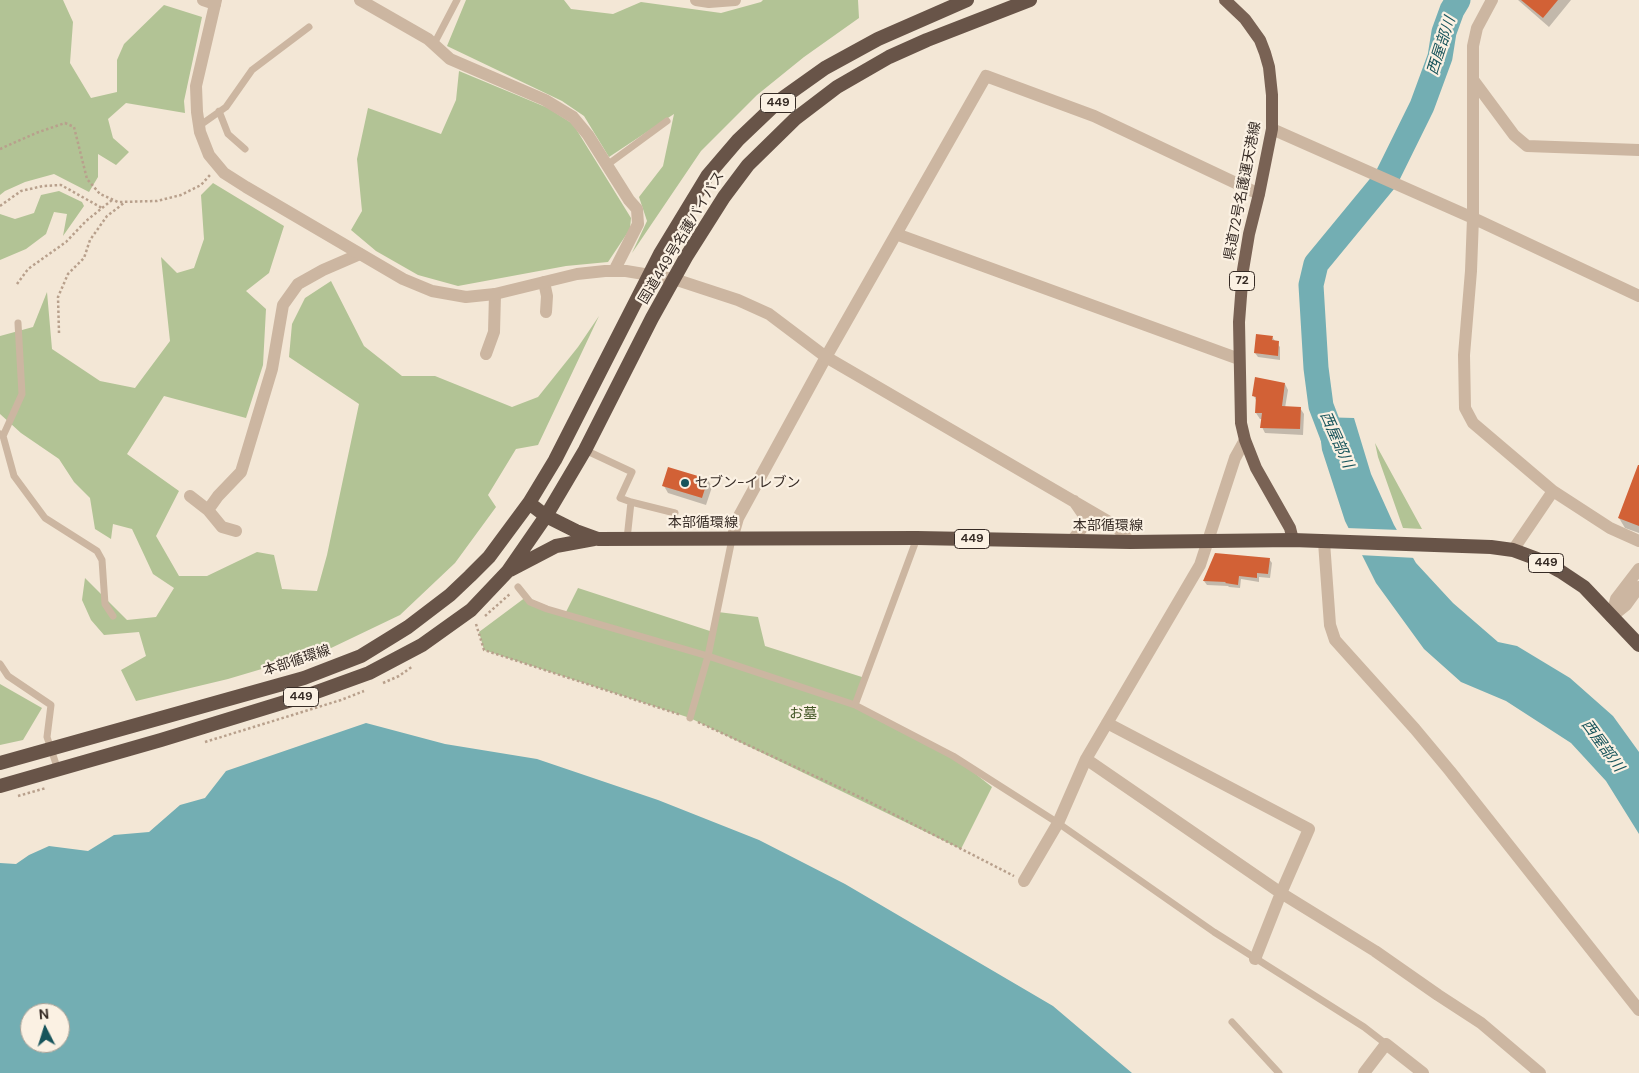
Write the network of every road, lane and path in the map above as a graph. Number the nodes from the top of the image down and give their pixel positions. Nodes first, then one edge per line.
1 (360, 0) edge
2 (457, 0) edge
3 (696, 0) edge
4 (736, 0) edge
5 (967, 0) edge
6 (1030, 0) edge
7 (1225, 0) edge
8 (1492, 0) edge
9 (211, 1) edge
10 (947, 4) edge
11 (309, 27) dead end
12 (434, 44) junction
13 (1474, 81) junction
14 (219, 112) junction
15 (667, 121) dead end
16 (199, 126) junction
17 (1272, 129) junction
18 (0, 149) edge
19 (245, 149) dead end
20 (1639, 150) edge
21 (607, 165) junction
22 (218, 166) junction
23 (1259, 194) junction
24 (112, 200) junction
25 (125, 202) junction
26 (0, 206) edge
27 (102, 208) junction
28 (1473, 218) junction
29 (896, 234) junction
30 (360, 254) junction
31 (614, 271) junction
32 (650, 274) junction
33 (674, 279) junction
34 (544, 282) junction
35 (17, 284) dead end
36 (494, 294) junction
37 (1639, 296) edge
38 (546, 312) dead end
39 (18, 323) dead end
40 (59, 333) dead end
41 (486, 354) dead end
42 (826, 357) junction
43 (1239, 359) junction
44 (2, 435) edge
45 (1244, 440) junction
46 (585, 450) junction
47 (1553, 491) junction
48 (190, 496) dead end
49 (1074, 500) junction
50 (631, 502) junction
51 (529, 503) junction
52 (208, 510) junction
53 (675, 513) dead end
54 (546, 516) junction
55 (236, 531) dead end
56 (917, 538) junction
57 (598, 539) junction
58 (627, 539) junction
59 (732, 539) junction
60 (1293, 540) junction
61 (1639, 541) edge
62 (1071, 542) junction
63 (1130, 542) junction
64 (1208, 542) junction
65 (1324, 542) junction
66 (1513, 550) junction
67 (1639, 569) edge
68 (508, 571) junction
69 (518, 587) dead end
70 (1639, 587) edge
71 (113, 616) dead end
72 (1611, 617) junction
73 (476, 624) dead end
74 (1639, 645) edge
75 (708, 656) junction
76 (0, 664) edge
77 (855, 704) junction
78 (690, 718) junction
79 (1107, 723) junction
80 (51, 749) junction
81 (1086, 759) junction
82 (0, 763) edge
83 (58, 770) junction
84 (0, 786) edge
85 (1058, 823) junction
86 (1024, 881) joint
87 (1281, 893) junction
88 (1255, 959) junction
89 (1639, 1010) edge
90 (1232, 1022) dead end
91 (1386, 1044) junction
92 (1280, 1073) edge
93 (1364, 1073) edge
94 (1423, 1073) edge
95 (1540, 1073) edge

1 - 12 street
2 - 12 lane
3 - 4 street
5 - 10 highway, 国道449号名護バイパス / 449
6 - 33 highway, 国道449号名護バイパス / 449
7 - 17 main road, 県道72号名護運天港線 / 72
8 - 13 street
9 - 16 street
10 - 32 highway, 国道449号名護バイパス / 449
11 - 14 lane
12 - 21 street
13 - 20 street
13 - 28 street
14 - 16 lane
14 - 19 lane
15 - 21 lane
16 - 22 street
17 - 23 main road, 県道72号名護運天港線 / 72
17 - 28 street
18 - 24 path
21 - 31 street
22 - 25 path
22 - 30 street
23 - 29 street
23 - 43 main road, 県道72号名護運天港線 / 72
24 - 25 path
24 - 27 path
25 - 40 path
26 - 27 path
27 - 35 path
28 - 37 street
28 - 47 street
29 - 42 street
29 - 43 street
30 - 36 street
30 - 52 street
31 - 32 street
31 - 34 street
32 - 33 street
32 - 51 highway, 国道449号名護バイパス / 449
33 - 42 street
33 - 46 highway, 国道449号名護バイパス / 449
34 - 36 street
34 - 38 street
36 - 41 street
39 - 44 lane
42 - 49 street
42 - 59 street
43 - 45 main road, 県道72号名護運天港線 / 72
44 - 71 lane
45 - 60 main road, 県道72号名護運天港線 / 72
45 - 64 street
46 - 50 lane
46 - 54 highway, 国道449号名護バイパス / 449
47 - 61 street
47 - 66 street
48 - 52 street
49 - 62 street
49 - 63 street
50 - 53 lane
50 - 58 lane
51 - 54 highway, 本部循環線 / 449
51 - 80 highway, 本部循環線 / 449
52 - 55 street
54 - 57 highway, 本部循環線 / 449
54 - 68 highway, 449
56 - 59 highway, 本部循環線 / 449
56 - 62 highway, 本部循環線 / 449
56 - 77 lane
57 - 58 highway, 本部循環線 / 449
57 - 68 highway
58 - 59 highway, 本部循環線 / 449
59 - 75 lane
60 - 64 highway, 本部循環線 / 449
60 - 65 highway, 本部循環線 / 449
62 - 63 highway, 本部循環線 / 449
63 - 64 highway, 本部循環線 / 449
64 - 79 street
65 - 66 highway, 本部循環線 / 449
65 - 89 street
66 - 72 highway, 本部循環線 / 449
67 - 72 street
68 - 83 highway, 449
69 - 75 lane
70 - 72 street
72 - 74 highway, 本部循環線 / 449
73 - 78 path
75 - 77 lane
75 - 78 lane
76 - 80 lane
77 - 85 lane
78 - 86 path
79 - 81 street
79 - 87 street
80 - 82 highway, 本部循環線 / 449
80 - 83 lane
81 - 85 street
81 - 87 street
83 - 84 highway, 449
85 - 86 street
85 - 88 lane
87 - 88 street
87 - 95 street
88 - 91 lane
90 - 92 lane
91 - 93 street
91 - 94 street

